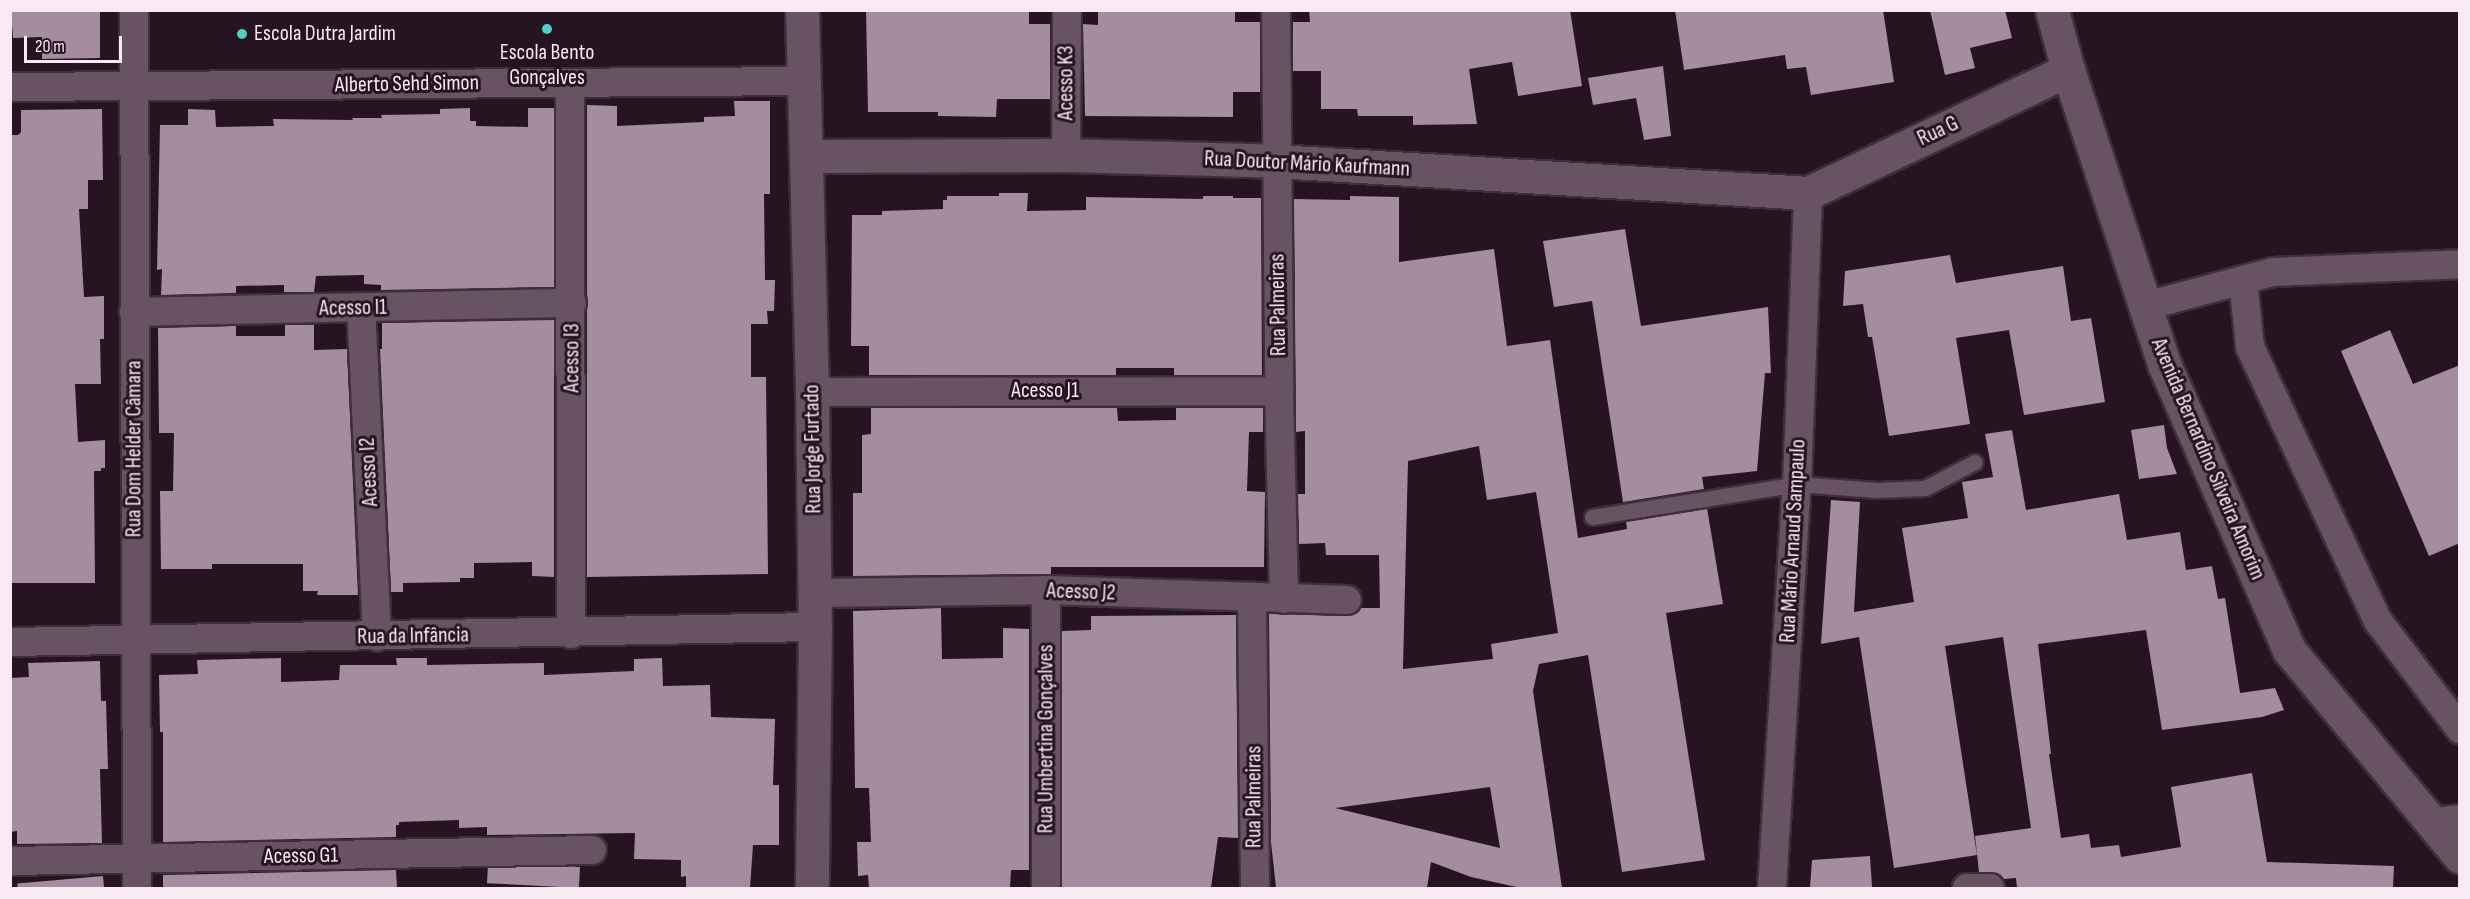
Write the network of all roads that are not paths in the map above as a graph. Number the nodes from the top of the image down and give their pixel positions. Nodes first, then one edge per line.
1 (134, 10) edge
2 (802, 10) edge
3 (1067, 10) edge
4 (1276, 10) edge
5 (2052, 10) edge
6 (2068, 70) junction
7 (803, 81) junction
8 (570, 83) junction
9 (10, 87) edge
10 (135, 87) junction
11 (1066, 155) junction
12 (807, 156) junction
13 (1276, 161) junction
14 (1808, 193) junction
15 (2460, 264) edge
16 (2243, 281) junction
17 (572, 303) junction
18 (2146, 306) junction
19 (361, 307) junction
20 (134, 312) junction
21 (1279, 391) junction
22 (812, 392) junction
23 (1975, 462) dead end
24 (1797, 484) junction
25 (1592, 517) dead end
26 (1046, 590) junction
27 (814, 593) junction
28 (1252, 597) junction
29 (1284, 599) junction
30 (1347, 600) dead end
31 (814, 627) junction
32 (572, 634) junction
33 (377, 637) junction
34 (135, 641) junction
35 (10, 642) edge
36 (2460, 729) edge
37 (2446, 821) edge
38 (592, 850) dead end
39 (2460, 857) edge
40 (137, 859) junction
41 (10, 861) edge
42 (137, 888) edge
43 (812, 888) edge
44 (1046, 888) edge
45 (1254, 888) edge
46 (1772, 888) edge
47 (1967, 888) edge
48 (1990, 888) edge

1 - 10 street, Rua Dom Helder Câmara
2 - 7 street, Rua Jorge Furtado
3 - 11 street, Acesso K3
4 - 13 street, Rua Palmeiras
5 - 6 street, Avenida Bernardino Silveira Amorim
6 - 14 street, Rua G
6 - 18 street, Avenida Bernardino Silveira Amorim
7 - 8 street, Alberto Sehd Simon
7 - 12 street, Rua Jorge Furtado
8 - 10 street, Alberto Sehd Simon
8 - 17 street, Acesso I3
9 - 10 street, Alberto Sehd Simon
10 - 20 street, Rua Dom Helder Câmara
11 - 12 street, Rua Doutor Mário Kaufmann
11 - 13 street, Rua Doutor Mário Kaufmann
12 - 22 street, Rua Jorge Furtado
13 - 14 street, Rua Doutor Mário Kaufmann
13 - 21 street, Rua Palmeiras
14 - 24 street, Rua Mário Arnaud Sampaulo
15 - 16 street
16 - 18 street
16 - 36 street
17 - 19 street, Acesso I1
17 - 32 street, Acesso I3
18 - 37 street, Avenida Bernardino Silveira Amorim
19 - 20 street, Acesso I1
19 - 33 street, Acesso I2
20 - 34 street, Rua Dom Helder Câmara
21 - 22 street, Acesso J1
21 - 29 street, Rua Palmeiras
22 - 27 street, Rua Jorge Furtado
23 - 24 lane
24 - 25 lane
24 - 46 street, Rua Mário Arnaud Sampaulo
26 - 27 street, Acesso J2
26 - 28 street, Acesso J2
26 - 44 street, Rua Umbertina Gonçalves
27 - 31 street, Rua Jorge Furtado
28 - 29 street, Acesso J2
28 - 45 street, Rua Palmeiras
29 - 30 street, Acesso J2
31 - 32 street, Rua da Infância
31 - 43 street, Rua Jorge Furtado
32 - 33 street, Rua da Infância
33 - 34 street, Rua da Infância
34 - 35 street, Rua da Infância
34 - 40 street, Rua Dom Helder Câmara
37 - 39 street, Avenida Bernardino Silveira Amorim
38 - 40 street, Acesso G1
40 - 41 street, Acesso G1
40 - 42 street, Rua Dom Helder Câmara
47 - 48 street

